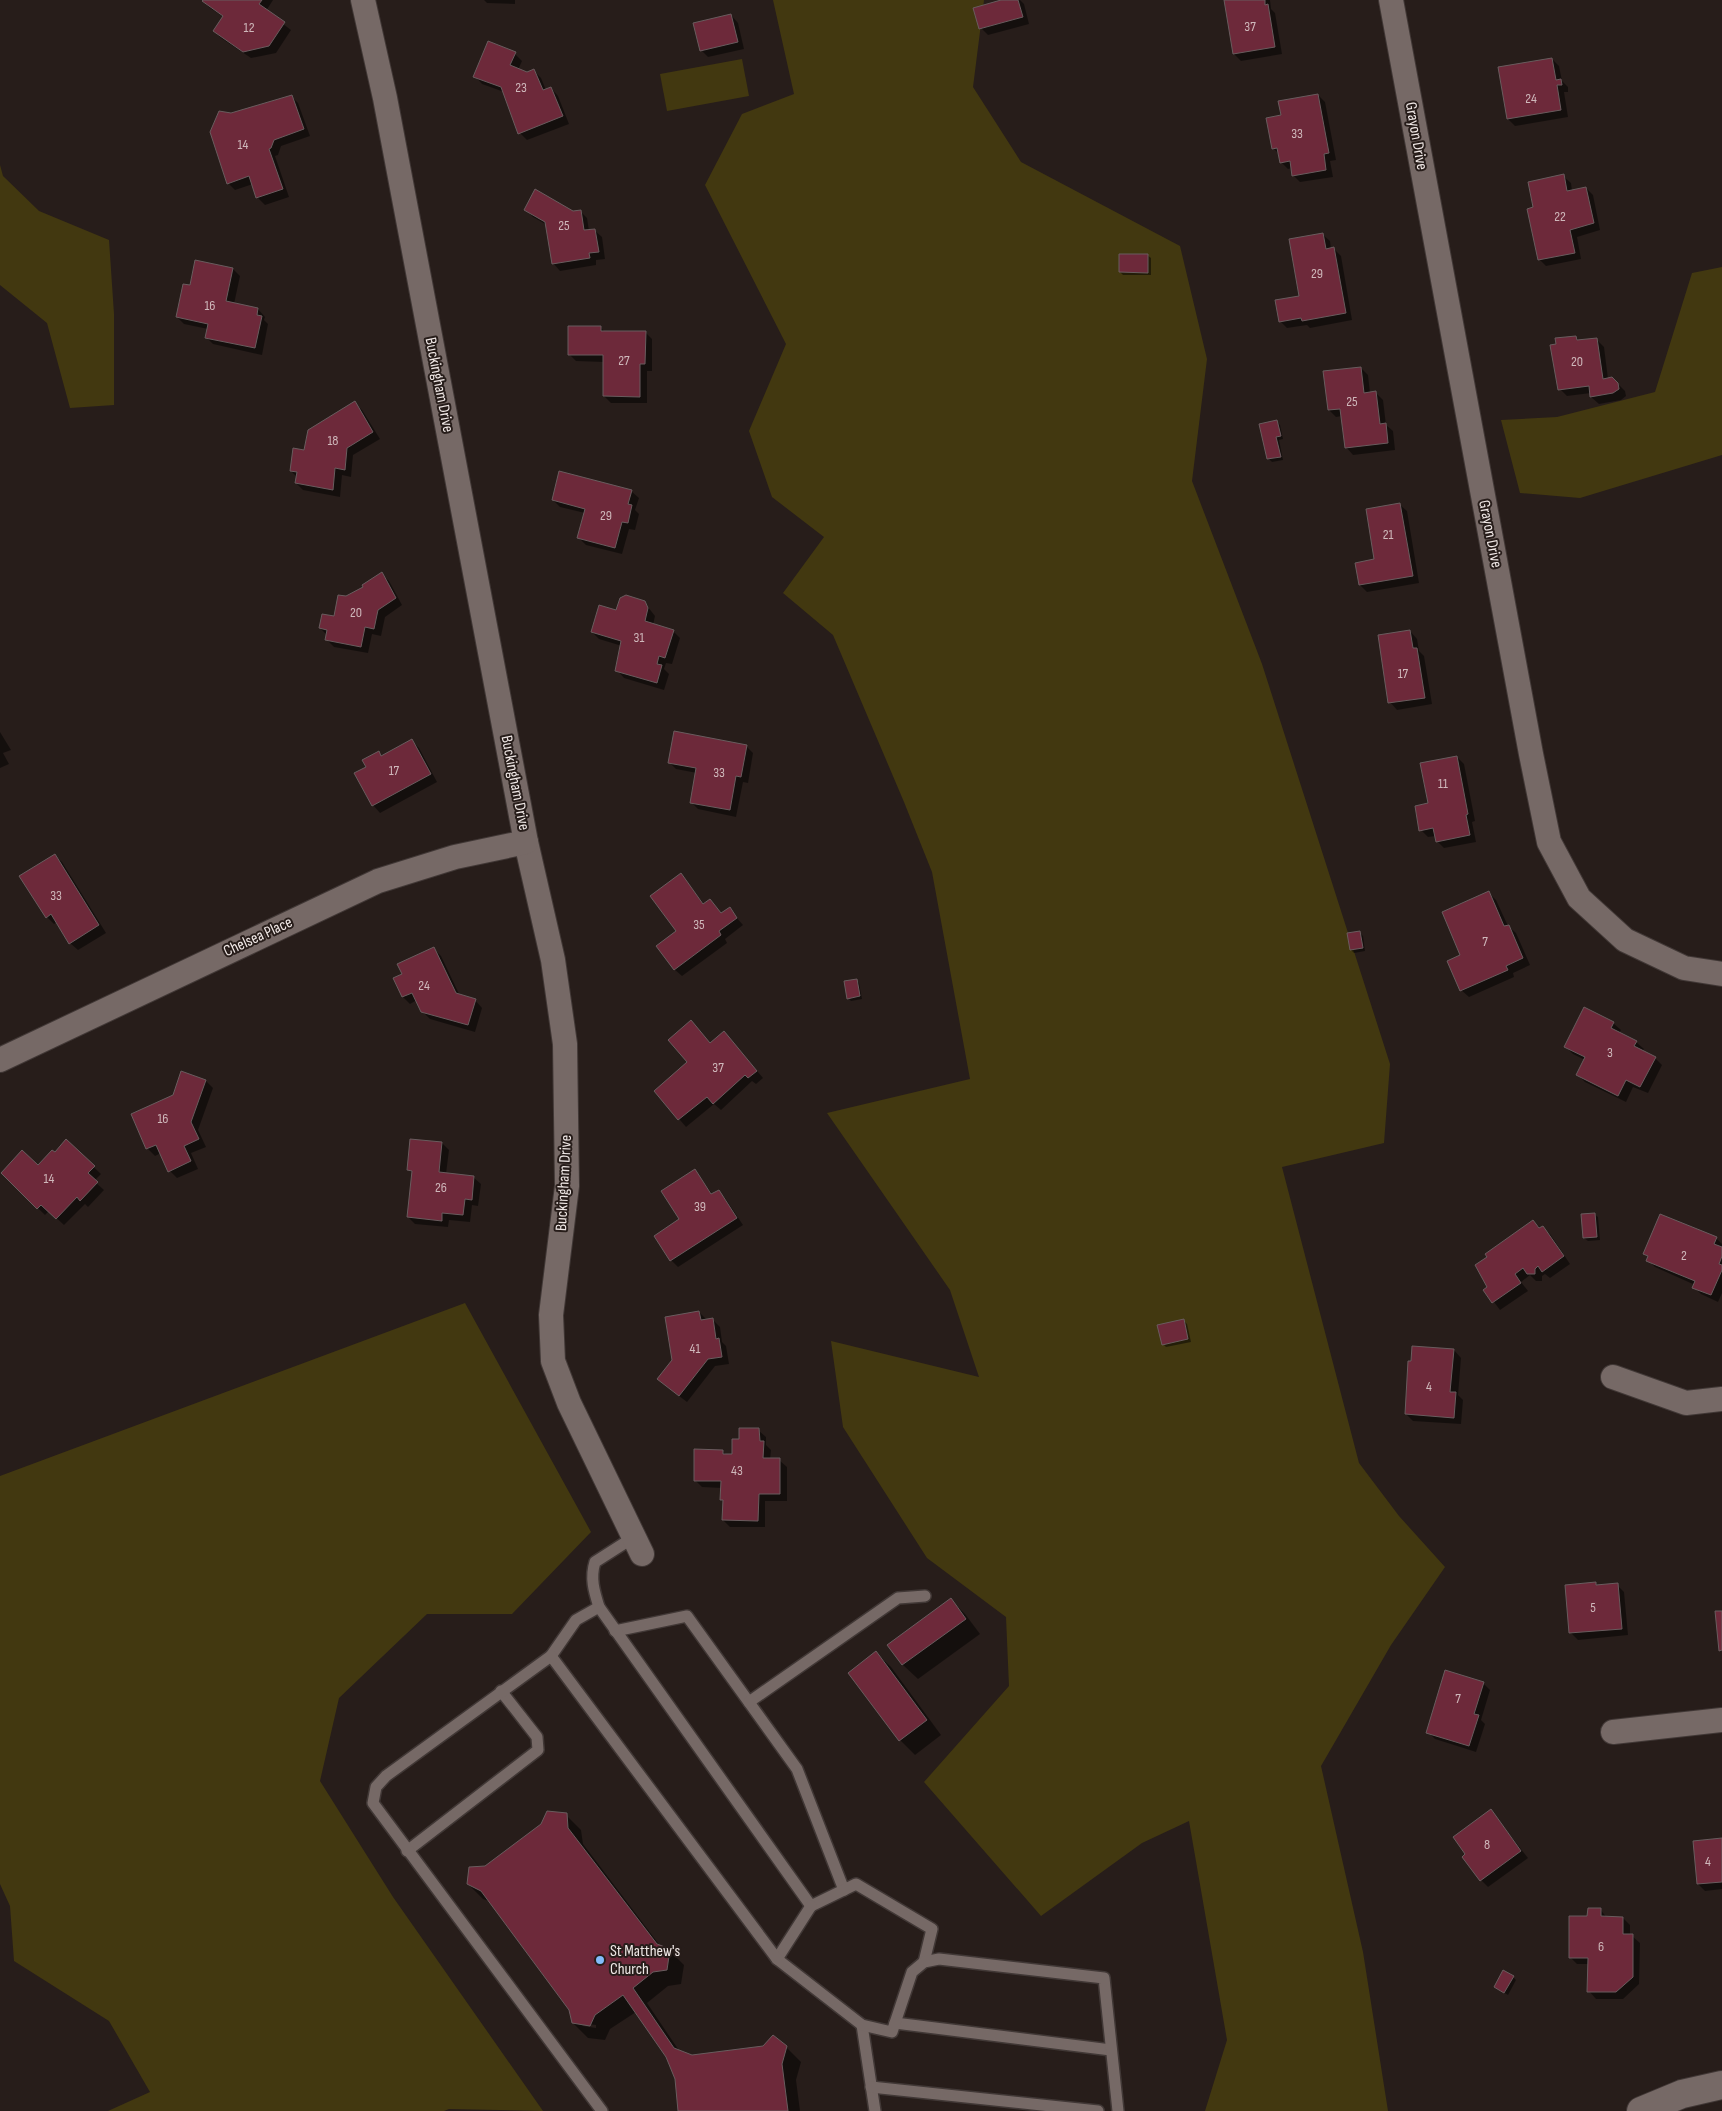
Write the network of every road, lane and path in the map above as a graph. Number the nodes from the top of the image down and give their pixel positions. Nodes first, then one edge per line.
1 (363, 0) edge
2 (1391, 0) edge
3 (526, 842) junction
4 (1722, 974) edge
5 (0, 1060) edge
6 (1613, 1377) dead end
7 (1722, 1399) edge
8 (638, 1546) joint
9 (925, 1596) dead end
10 (599, 1607) junction
11 (615, 1631) junction
12 (551, 1656) junction
13 (501, 1691) junction
14 (749, 1702) junction
15 (1722, 1720) edge
16 (1613, 1732) dead end
17 (407, 1851) junction
18 (844, 1890) junction
19 (811, 1906) junction
20 (777, 1959) junction
21 (924, 1962) junction
22 (895, 2023) junction
23 (862, 2025) junction
24 (1112, 2050) junction
25 (1722, 2085) edge
26 (871, 2086) junction
27 (602, 2111) edge
28 (874, 2111) edge
29 (1098, 2111) edge
30 (1118, 2111) edge
31 (1641, 2111) edge

1 - 3 street, Buckingham Drive
2 - 4 street, Grayon Drive
3 - 5 street, Chelsea Place
3 - 8 street, Buckingham Drive
6 - 7 street
8 - 10 lane
9 - 14 lane
10 - 11 lane
10 - 12 lane
11 - 14 lane
11 - 19 lane
12 - 13 lane
12 - 20 lane
13 - 17 lane
13 - 17 lane
14 - 18 lane
15 - 16 street
17 - 27 lane
18 - 19 lane
18 - 21 lane
19 - 20 lane
20 - 23 lane
21 - 22 lane
21 - 24 lane
22 - 23 lane
22 - 24 lane
23 - 26 lane
24 - 30 lane
25 - 31 main road
26 - 28 lane
26 - 29 lane

